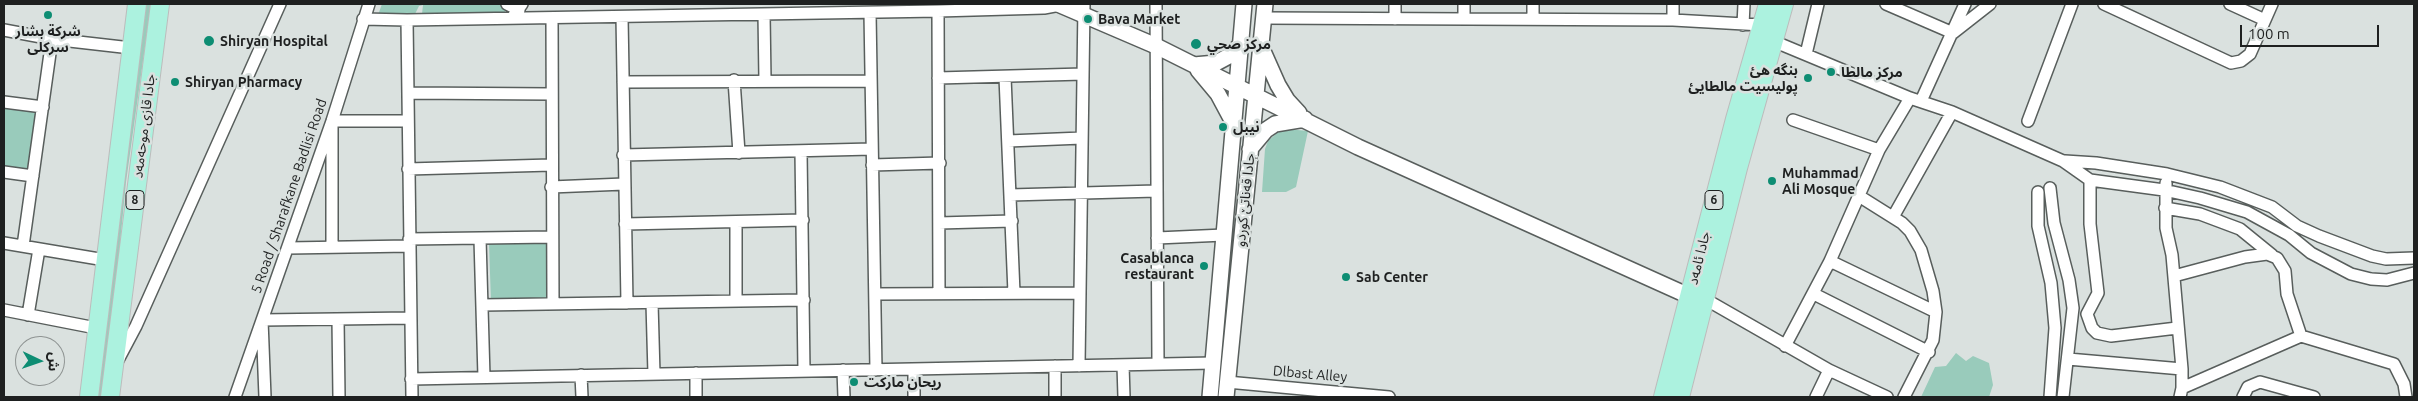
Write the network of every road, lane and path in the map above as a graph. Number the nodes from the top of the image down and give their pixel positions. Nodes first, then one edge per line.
1 (137, 4) edge
2 (160, 4) edge
3 (280, 4) edge
4 (369, 4) edge
5 (507, 4) edge
6 (1059, 4) edge
7 (1156, 4) edge
8 (1244, 4) edge
9 (1395, 4) edge
10 (1464, 4) edge
11 (1533, 4) edge
12 (1674, 4) edge
13 (1744, 4) edge
14 (1768, 4) edge
15 (1784, 4) edge
16 (1818, 4) edge
17 (1886, 4) edge
18 (1965, 4) edge
19 (1990, 4) edge
20 (2072, 4) edge
21 (2104, 4) edge
22 (2230, 4) edge
23 (2272, 4) edge
24 (1084, 10) edge
25 (518, 11) edge
26 (1265, 11) edge
27 (938, 12) junction
28 (870, 13) junction
29 (764, 14) junction
30 (622, 17) junction
31 (552, 18) junction
32 (363, 19) junction
33 (1395, 19) junction
34 (1464, 19) junction
35 (1532, 19) junction
36 (407, 20) junction
37 (1673, 20) junction
38 (2265, 20) junction
39 (1743, 25) junction
40 (1762, 25) junction
41 (4, 30) edge
42 (1953, 33) junction
43 (52, 39) junction
44 (1773, 41) junction
45 (1240, 45) junction
46 (1156, 46) junction
47 (1261, 46) junction
48 (131, 48) junction
49 (1806, 54) junction
50 (1194, 65) junction
51 (1083, 74) junction
52 (1005, 77) junction
53 (938, 78) junction
54 (734, 80) junction
55 (765, 80) junction
56 (871, 81) junction
57 (623, 82) junction
58 (1237, 88) junction
59 (408, 93) junction
60 (551, 94) junction
61 (1257, 96) junction
62 (1916, 100) junction
63 (4, 102) edge
64 (43, 107) junction
65 (1952, 112) junction
66 (1305, 119) junction
67 (1793, 120) dead end
68 (332, 121) junction
69 (408, 121) junction
70 (2028, 121) dead end
71 (1233, 122) junction
72 (1082, 138) junction
73 (1008, 141) junction
74 (872, 149) junction
75 (1250, 150) junction
76 (1879, 150) junction
77 (801, 152) junction
78 (739, 153) junction
79 (623, 155) junction
80 (2063, 161) junction
81 (940, 163) junction
82 (551, 165) junction
83 (872, 165) junction
84 (408, 169) junction
85 (4, 172) edge
86 (2168, 174) junction
87 (33, 176) junction
88 (2090, 180) junction
89 (624, 184) junction
90 (551, 187) junction
91 (2050, 188) dead end
92 (2164, 190) junction
93 (1156, 191) junction
94 (2038, 192) dead end
95 (1081, 194) junction
96 (1010, 195) junction
97 (1859, 196) junction
98 (2165, 208) junction
99 (111, 209) junction
100 (133, 210) junction
101 (1892, 217) junction
102 (802, 220) junction
103 (1012, 221) junction
104 (736, 222) junction
105 (2054, 222) junction
106 (939, 223) junction
107 (626, 224) junction
108 (2038, 226) junction
109 (1224, 235) junction
110 (552, 237) junction
111 (1157, 238) junction
112 (480, 239) junction
113 (409, 243) junction
114 (4, 244) edge
115 (23, 246) junction
116 (332, 247) junction
117 (288, 248) junction
118 (39, 249) junction
119 (2272, 255) junction
120 (2414, 258) edge
121 (105, 260) junction
122 (1830, 261) junction
123 (2414, 273) edge
124 (2174, 276) junction
125 (939, 293) junction
126 (1014, 293) junction
127 (1080, 293) junction
128 (875, 294) junction
129 (1814, 294) junction
130 (1697, 298) junction
131 (804, 300) junction
132 (736, 301) junction
133 (652, 302) junction
134 (627, 303) junction
135 (553, 304) junction
136 (482, 305) junction
137 (4, 310) edge
138 (1936, 312) junction
139 (28, 315) junction
140 (410, 318) junction
141 (338, 319) junction
142 (262, 320) junction
143 (96, 328) junction
144 (2177, 328) junction
145 (2301, 336) junction
146 (1785, 346) junction
147 (1928, 352) junction
148 (2068, 360) junction
149 (1213, 363) junction
150 (1158, 364) junction
151 (1123, 365) junction
152 (1055, 366) junction
153 (1079, 366) junction
154 (914, 369) junction
155 (2182, 369) junction
156 (113, 370) junction
157 (843, 370) junction
158 (876, 370) junction
159 (1828, 370) junction
160 (804, 371) junction
161 (696, 373) junction
162 (654, 374) junction
163 (581, 376) junction
164 (484, 377) junction
165 (411, 379) junction
166 (1227, 382) junction
167 (1301, 393) edge
168 (2181, 393) edge
169 (89, 397) edge
170 (110, 397) edge
171 (234, 397) edge
172 (265, 397) edge
173 (339, 397) edge
174 (412, 397) edge
175 (582, 397) edge
176 (696, 397) edge
177 (844, 397) edge
178 (914, 397) edge
179 (1055, 397) edge
180 (1124, 397) edge
181 (1210, 397) edge
182 (1226, 397) edge
183 (1389, 397) edge
184 (1663, 397) edge
185 (1680, 397) edge
186 (1816, 397) edge
187 (1887, 397) edge
188 (1904, 397) edge
189 (2050, 397) edge
190 (2064, 397) edge
191 (2243, 397) edge
192 (2314, 397) edge
193 (2406, 397) edge

1 - 48 main road, جادا قازی موحەمەد / 8
2 - 100 main road, جادا قازی موحەمەد / 8
3 - 156 street
4 - 32 street, 5 Road / Sharafkane Badlisi Road
5 - 25 street
6 - 24 street
6 - 27 street
7 - 46 street
8 - 45 street, جادا قەناتێ کوردو
9 - 33 street
10 - 34 street
11 - 35 street
12 - 37 street
13 - 39 street
14 - 40 main road, جادا ئامەد / 6
15 - 44 main road, جادا ئامەد / 6
16 - 49 street
17 - 42 street
18 - 42 street
19 - 42 street
20 - 70 street
21 - 38 street
22 - 38 street
23 - 38 street
24 - 46 street
24 - 51 street
25 - 31 street
25 - 36 street
26 - 33 street
26 - 47 street, جادا قەناتێ کوردو
27 - 28 street
27 - 53 street
28 - 29 street
28 - 56 street
29 - 30 street
29 - 55 street
30 - 31 street
30 - 57 street
31 - 60 street
32 - 36 street
32 - 68 street, 5 Road / Sharafkane Badlisi Road
33 - 34 street
34 - 35 street
35 - 37 street
36 - 59 street
37 - 39 street
39 - 40 street
40 - 130 main road, جادا ئامەد / 6
41 - 43 street
42 - 62 street
43 - 48 street
43 - 64 street
44 - 49 street
44 - 130 main road, جادا ئامەد / 6
45 - 50 street
45 - 58 street, جادا قەناتێ کوردو
46 - 50 street
46 - 93 street
47 - 61 street, جادا قەناتێ کوردو
47 - 66 street
48 - 99 main road, جادا قازی موحەمەد / 8
49 - 62 street
50 - 58 street
50 - 71 street
51 - 52 street
51 - 72 street
52 - 53 street
52 - 73 street
53 - 81 street
54 - 55 street
54 - 57 street
54 - 78 street
55 - 56 street
56 - 74 street
57 - 79 street
58 - 61 street
58 - 71 street, جادا قەناتێ کوردو
59 - 60 street
59 - 69 street
60 - 82 street
61 - 66 street
61 - 75 street, جادا قەناتێ کوردو
62 - 65 street
62 - 76 street
63 - 64 street
64 - 87 street
65 - 80 street
65 - 101 street
66 - 75 street
66 - 130 street
67 - 76 street
68 - 69 street
68 - 116 street
68 - 117 street, 5 Road / Sharafkane Badlisi Road
69 - 84 street
71 - 109 street, جادا قەناتێ کوردو
72 - 73 street
72 - 95 street
73 - 96 street
74 - 77 street
74 - 83 street
75 - 166 street, جادا قەناتێ کوردو
76 - 97 street
77 - 78 street
77 - 102 street
78 - 79 street
79 - 89 street
80 - 86 street
80 - 88 street
81 - 83 street
81 - 106 street
82 - 84 street
82 - 90 street
83 - 128 street
84 - 113 street
85 - 87 street
86 - 92 street
86 - 120 street
87 - 115 street
88 - 92 street
88 - 144 street
89 - 90 street
89 - 107 street
90 - 110 street
91 - 105 street
92 - 98 street
92 - 123 street
93 - 95 street
93 - 111 street
94 - 108 street
95 - 96 street
95 - 127 street
96 - 103 street
97 - 101 street
97 - 122 street
98 - 119 street
98 - 124 street
99 - 100 main road
99 - 121 main road, جادا قازی موحەمەد / 8
100 - 156 main road, جادا قازی موحەمەد / 8
101 - 138 street
102 - 104 street
102 - 131 street
103 - 106 street
103 - 126 street
104 - 107 street
104 - 132 street
105 - 108 street
105 - 148 street
106 - 125 street
107 - 134 street
108 - 189 street
109 - 111 street
109 - 149 street, جادا قەناتێ کوردو
110 - 112 street
110 - 135 street
111 - 150 street
112 - 113 street
112 - 136 street
113 - 116 street
113 - 140 street
114 - 115 street
115 - 118 street
116 - 117 street
117 - 142 street, 5 Road / Sharafkane Badlisi Road
118 - 121 street
118 - 139 street
119 - 124 street
119 - 145 street
121 - 143 main road, جادا قازی موحەمەد / 8
122 - 129 street
122 - 138 street
124 - 144 street
125 - 126 street
125 - 128 street
126 - 127 street
127 - 153 street
128 - 158 street
129 - 146 street
129 - 147 street
130 - 146 street
130 - 184 main road, جادا ئامەد / 6
130 - 185 main road, جادا ئامەد / 6
131 - 132 street
131 - 160 street
132 - 133 street
133 - 134 street
133 - 162 street
134 - 135 street
135 - 136 street
136 - 164 street
137 - 139 street
138 - 147 street
139 - 143 street
140 - 141 street
140 - 165 street
141 - 142 street
141 - 173 street
142 - 171 street, 5 Road / Sharafkane Badlisi Road
142 - 172 street
143 - 169 main road, جادا قازی موحەمەد / 8
144 - 155 street
145 - 168 street
145 - 193 street
146 - 159 street
147 - 188 street
148 - 155 street
148 - 190 street
149 - 150 street
149 - 181 street, جادا قەناتێ کوردو
150 - 151 street
151 - 153 street
151 - 180 street
152 - 153 street
152 - 154 street
152 - 179 street
154 - 158 street
154 - 178 street
155 - 168 street
156 - 170 main road, جادا قازی موحەمەد / 8
157 - 158 street
157 - 160 street
157 - 177 street
159 - 186 street
159 - 187 street
160 - 161 street
161 - 162 street
161 - 176 street
162 - 163 street
163 - 164 street
163 - 175 street
164 - 165 street
165 - 174 street
166 - 167 street, Dlbast Alley
166 - 182 street, جادا قەناتێ کوردو
167 - 183 street, Dlbast Alley
191 - 192 street

